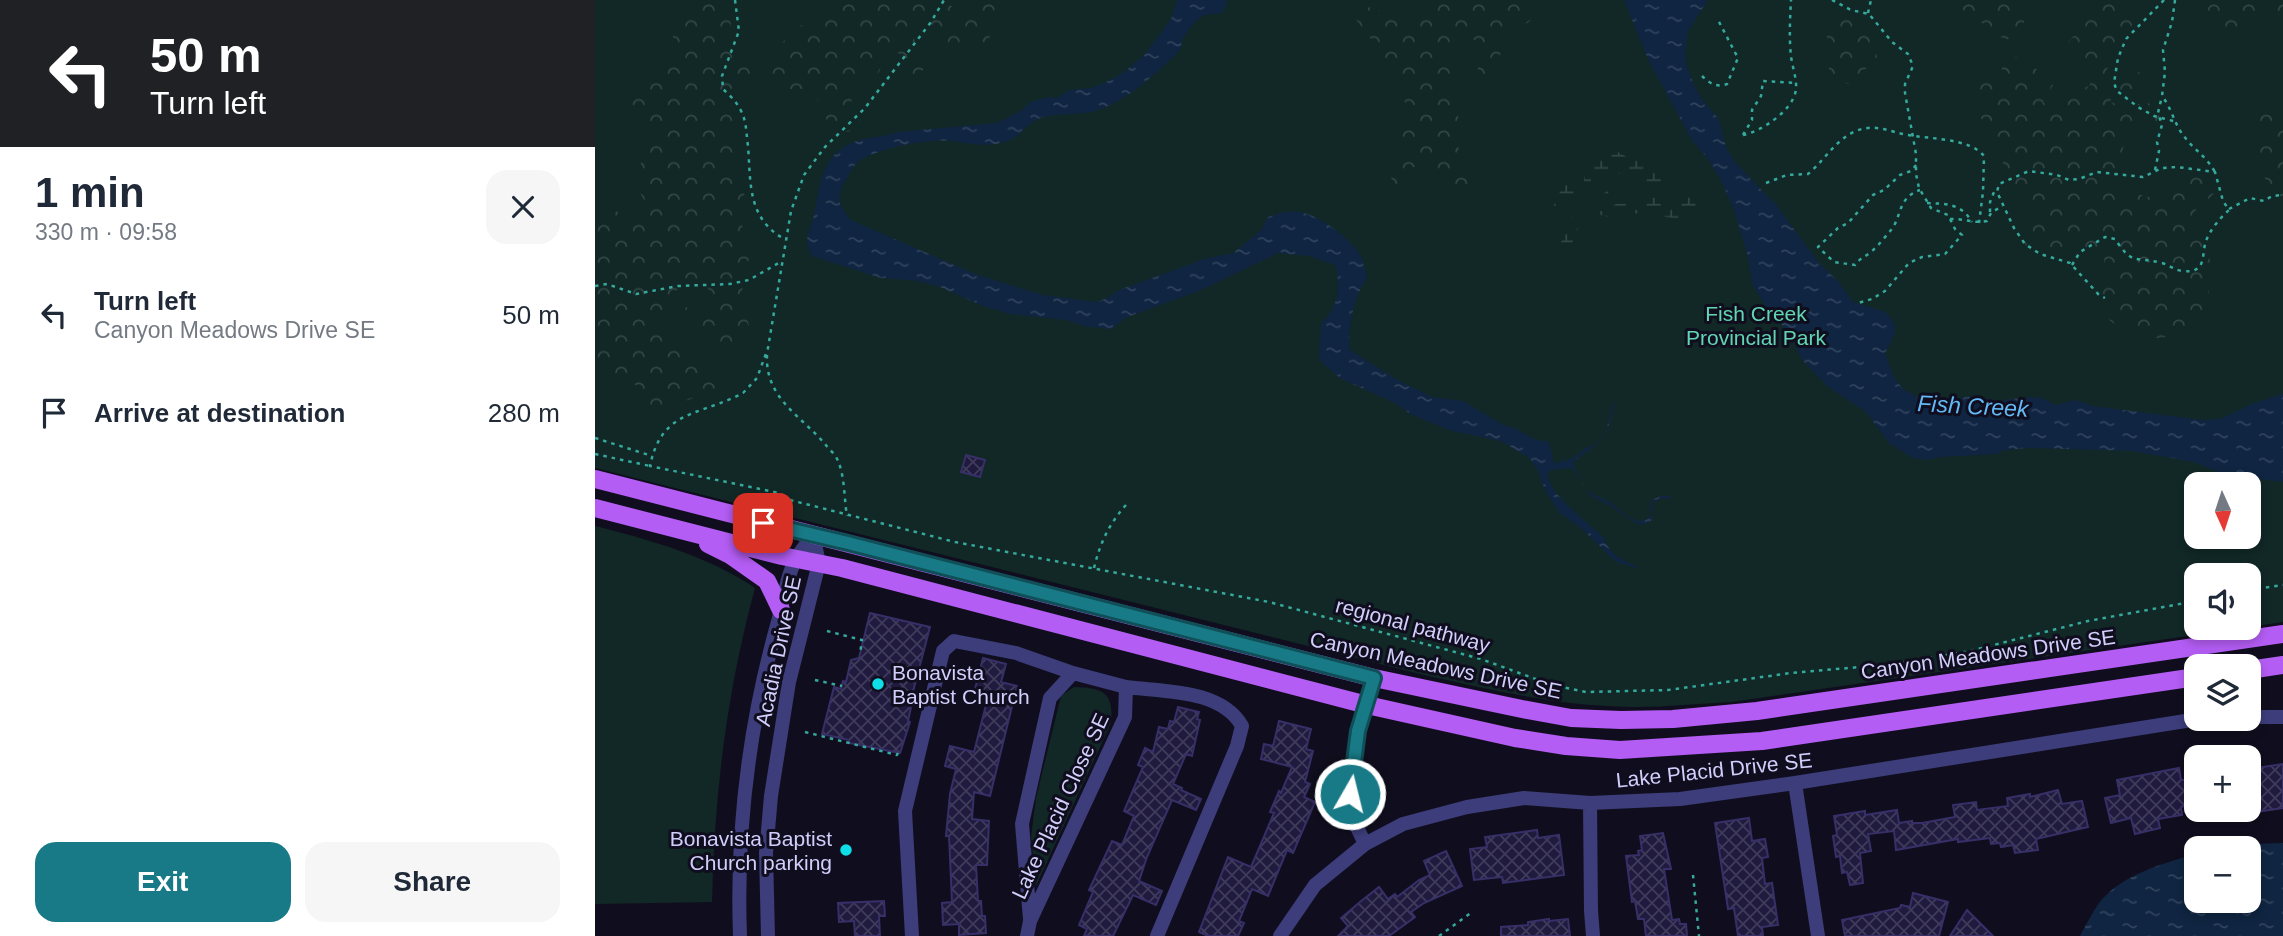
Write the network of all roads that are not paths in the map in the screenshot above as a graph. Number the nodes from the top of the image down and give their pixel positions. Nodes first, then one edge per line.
1 (595, 480) edge
2 (595, 508) edge
3 (674, 527) junction
4 (813, 535) junction
5 (796, 559) junction
6 (819, 563) junction
7 (781, 610) junction
8 (2283, 634) edge
9 (2283, 665) edge
10 (2261, 668) edge
11 (1073, 673) junction
12 (1374, 678) junction
13 (2184, 679) edge
14 (1126, 687) junction
15 (1367, 705) junction
16 (2261, 717) edge
17 (2283, 717) edge
18 (2184, 721) edge
19 (1795, 783) junction
20 (1590, 803) junction
21 (1365, 844) junction
22 (1030, 921) junction
23 (740, 936) edge
24 (768, 936) edge
25 (912, 936) edge
26 (1027, 936) edge
27 (1157, 936) edge
28 (1280, 936) edge
29 (1593, 936) edge
30 (1818, 936) edge

1 - 4 main road, Canyon Meadows Drive SE
2 - 3 main road
3 - 5 main road
3 - 7 main road
4 - 5 street, Acadia Drive SE
4 - 6 street, Acadia Drive SE
4 - 12 main road, Canyon Meadows Drive SE
5 - 6 main road
5 - 7 street, Acadia Drive SE
6 - 15 main road
6 - 24 street, Acadia Drive SE
7 - 23 street, Acadia Drive SE
8 - 12 main road, Canyon Meadows Drive SE
9 - 10 main road
11 - 14 street, Lake Placid Close SE
11 - 22 street, Lake Placid Close SE
11 - 25 street
12 - 15 street
13 - 15 main road
14 - 22 street, Lake Placid Close SE
14 - 27 street
15 - 21 street
16 - 17 street
18 - 19 street, Lake Placid Drive SE
19 - 20 street, Lake Placid Drive SE
19 - 30 street
20 - 21 street, Lake Placid Drive SE
20 - 29 street
21 - 28 street, Lake Placid Drive SE
22 - 26 street, Lake Placid Close SE

